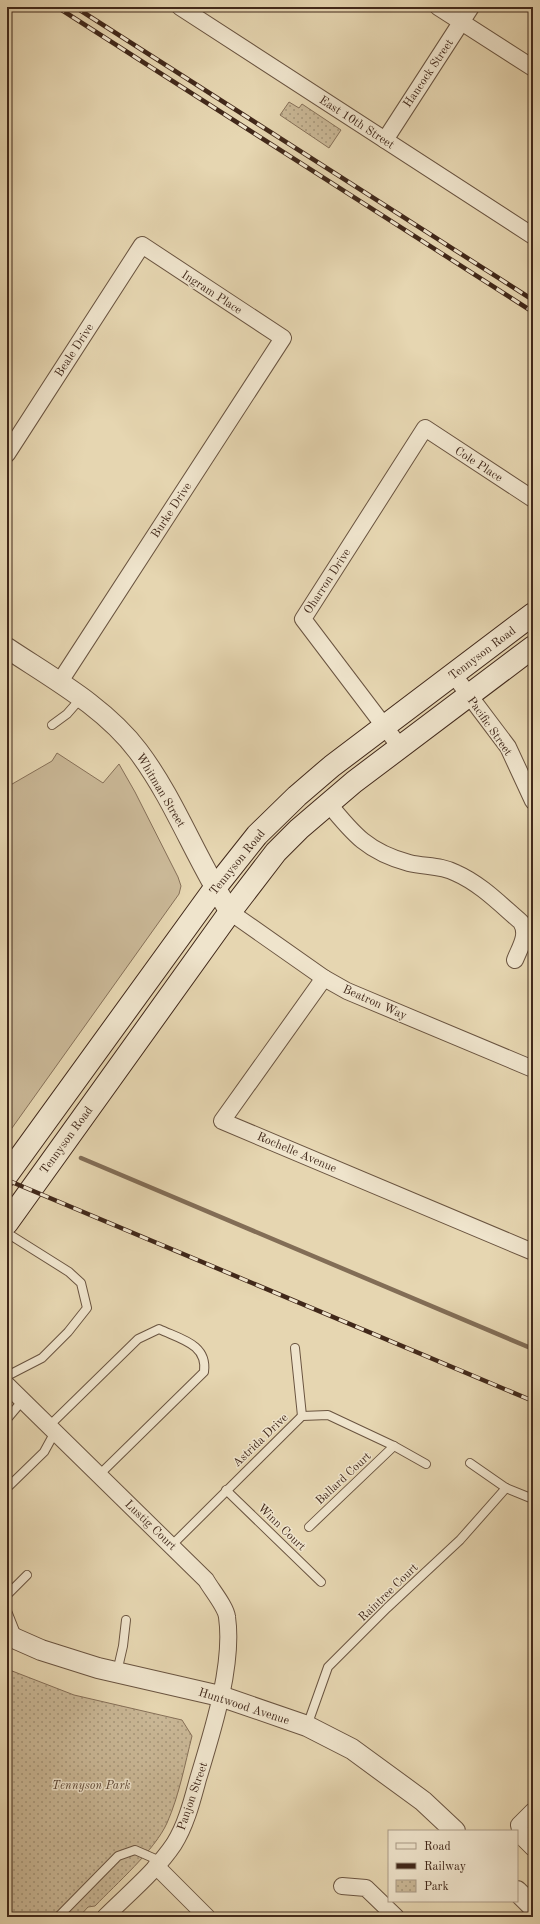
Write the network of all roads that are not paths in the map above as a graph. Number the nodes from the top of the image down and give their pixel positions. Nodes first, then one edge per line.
1 (180, 7) edge
2 (438, 7) edge
3 (471, 7) edge
4 (462, 22) junction
5 (533, 68) edge
6 (385, 140) junction
7 (533, 236) edge
8 (142, 245) joint
9 (283, 338) joint
10 (425, 428) joint
11 (7, 454) edge
12 (533, 499) edge
13 (533, 614) edge
14 (533, 646) edge
15 (7, 648) edge
16 (453, 674) junction
17 (59, 683) junction
18 (469, 695) junction
19 (81, 698) junction
20 (52, 725) dead end
21 (384, 726) junction
22 (400, 747) junction
23 (533, 801) edge
24 (328, 803) junction
25 (215, 888) junction
26 (230, 912) junction
27 (515, 960) dead end
28 (324, 978) junction
29 (533, 1069) edge
30 (7, 1175) edge
31 (7, 1223) edge
32 (7, 1233) edge
33 (533, 1252) edge
34 (295, 1348) dead end
35 (7, 1376) edge
36 (7, 1385) edge
37 (23, 1400) junction
38 (302, 1416) junction
39 (7, 1419) edge
40 (52, 1429) junction
41 (394, 1446) junction
42 (470, 1463) dead end
43 (426, 1464) dead end
44 (99, 1474) junction
45 (7, 1488) edge
46 (506, 1488) junction
47 (226, 1490) junction
48 (533, 1499) edge
49 (309, 1527) dead end
50 (172, 1544) junction
51 (27, 1575) dead end
52 (321, 1582) dead end
53 (7, 1595) edge
54 (7, 1611) edge
55 (126, 1620) dead end
56 (13, 1638) edge
57 (116, 1672) junction
58 (220, 1696) junction
59 (307, 1726) junction
60 (533, 1811) edge
61 (454, 1830) edge
62 (533, 1848) edge
63 (158, 1863) junction
64 (342, 1886) dead end
65 (518, 1892) edge
66 (533, 1907) edge
67 (58, 1917) edge
68 (105, 1917) edge
69 (207, 1917) edge
70 (396, 1917) edge

1 - 6 street, East 10th Street
2 - 4 street
3 - 4 street, Hancock Street
4 - 5 street
4 - 6 street, Hancock Street
6 - 7 street, East 10th Street
8 - 9 street, Ingram Place
8 - 11 street, Beale Drive
9 - 17 street, Burke Drive
10 - 12 street, Cole Place
10 - 21 street, Oharron Drive
13 - 16 main road, Tennyson Road
14 - 18 main road, Tennyson Road
15 - 17 street, Whitman Street
16 - 18 street, Pacific Street
16 - 21 main road, Tennyson Road
17 - 19 street, Whitman Street
18 - 22 main road, Tennyson Road
18 - 23 street, Pacific Street
19 - 20 lane
19 - 25 street, Whitman Street
21 - 22 street, Oharron Drive
21 - 25 main road, Tennyson Road
22 - 24 main road, Tennyson Road
24 - 26 main road, Tennyson Road
24 - 27 street
25 - 26 street, Whitman Street
25 - 30 main road, Tennyson Road
26 - 28 street, Beatron Way
26 - 31 main road, Tennyson Road
28 - 29 street, Beatron Way
28 - 33 street, Rochelle Avenue
32 - 35 lane
34 - 38 lane
36 - 37 street, Lustig Court
37 - 39 lane
37 - 40 street, Lustig Court
38 - 41 lane, Astrida Drive
38 - 47 lane, Astrida Drive
40 - 44 street, Lustig Court
40 - 44 lane
40 - 45 lane
41 - 43 lane, Astrida Drive
41 - 49 lane, Ballard Court
42 - 46 lane
44 - 50 street, Lustig Court
46 - 48 lane
46 - 59 lane, Raintree Court
47 - 50 lane, Astrida Drive
47 - 52 lane, Winn Court
50 - 58 street, Lustig Court
51 - 53 lane
54 - 56 lane
55 - 57 lane
56 - 57 street, Huntwood Avenue
57 - 58 street, Huntwood Avenue
58 - 59 street, Huntwood Avenue
58 - 63 street, Panjon Street
59 - 61 street, Huntwood Avenue
60 - 62 street
63 - 67 lane
63 - 68 street, Panjon Street
63 - 69 street
64 - 70 street
65 - 66 street

